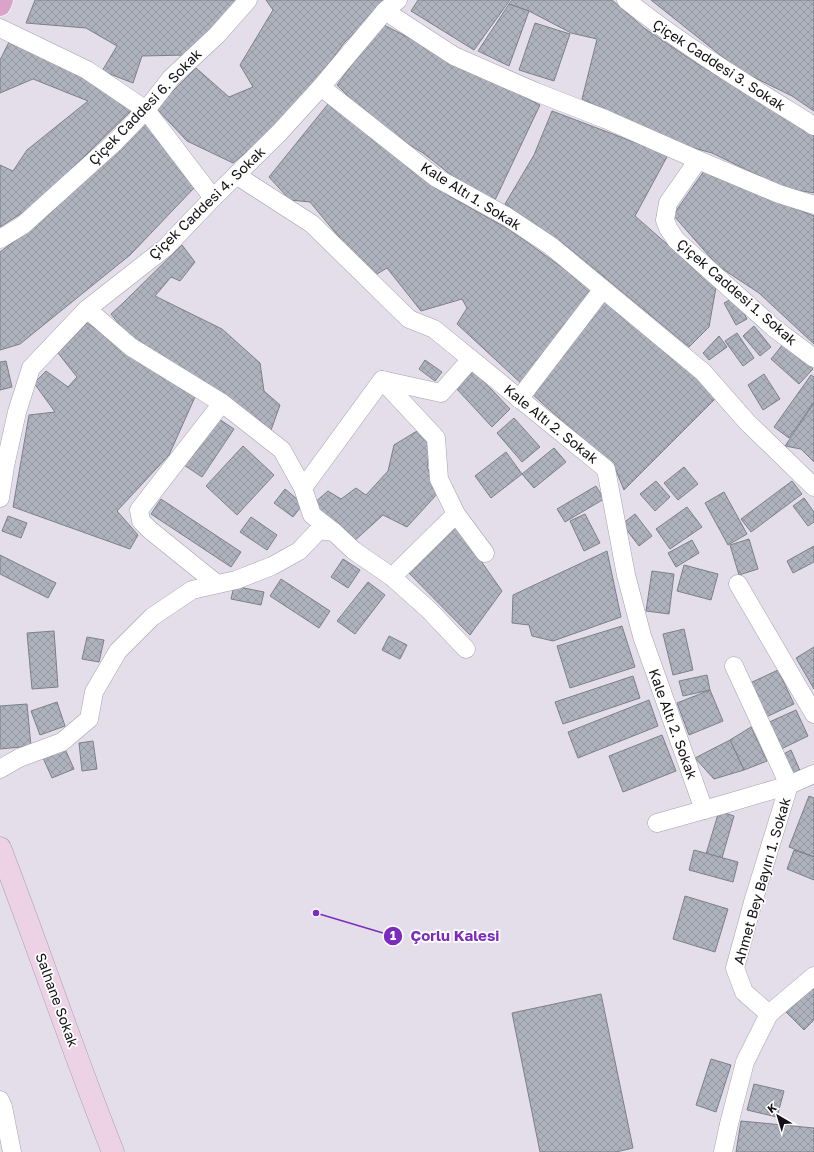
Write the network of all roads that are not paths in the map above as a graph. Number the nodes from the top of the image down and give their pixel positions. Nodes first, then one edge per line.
1 (2, 0) edge
2 (248, 0) edge
3 (626, 0) edge
4 (0, 5) edge
5 (391, 6) edge
6 (0, 28) edge
7 (321, 87) junction
8 (146, 110) junction
9 (814, 126) edge
10 (698, 160) junction
11 (236, 175) junction
12 (213, 198) junction
13 (814, 205) edge
14 (0, 240) edge
15 (603, 289) junction
16 (87, 308) junction
17 (814, 358) edge
18 (471, 359) junction
19 (382, 380) junction
20 (519, 399) junction
21 (222, 403) junction
22 (814, 487) edge
23 (303, 488) junction
24 (0, 498) edge
25 (456, 514) junction
26 (334, 532) junction
27 (485, 553) dead end
28 (392, 577) junction
29 (217, 584) junction
30 (738, 584) dead end
31 (466, 649) dead end
32 (734, 666) dead end
33 (814, 714) edge
34 (0, 769) edge
35 (814, 774) edge
36 (790, 785) junction
37 (704, 810) junction
38 (657, 823) dead end
39 (0, 848) edge
40 (814, 976) edge
41 (769, 1014) junction
42 (0, 1100) edge
43 (7, 1148) edge
44 (113, 1152) edge
45 (724, 1152) edge

1 - 4 main road
2 - 8 street, Çiçek Caddesi 6. Sokak
3 - 9 street, Çiçek Caddesi 3. Sokak
5 - 7 street, Çiçek Caddesi 4. Sokak
5 - 10 street
6 - 8 street
7 - 11 street, Çiçek Caddesi 4. Sokak
7 - 15 street, Kale Altı 1. Sokak
8 - 12 street
8 - 14 street, Çiçek Caddesi 6. Sokak
10 - 13 street
10 - 17 street, Çiçek Caddesi 1. Sokak
11 - 12 street, Çiçek Caddesi 4. Sokak
11 - 18 street, Kale Altı 2. Sokak
12 - 16 street, Çiçek Caddesi 4. Sokak
15 - 20 street
15 - 22 street
16 - 21 street
16 - 24 street, Çiçek Caddesi 4. Sokak
18 - 19 street
18 - 20 street, Kale Altı 2. Sokak
19 - 23 street
19 - 25 street
20 - 37 street, Kale Altı 2. Sokak
21 - 23 street
21 - 29 street
23 - 26 street
25 - 27 street
25 - 28 street
26 - 28 street
26 - 29 street
28 - 31 street
29 - 34 street
30 - 33 street
32 - 36 street
35 - 36 street
36 - 37 street
36 - 41 street, Ahmet Bey Bayırı 1. Sokak
37 - 38 street
39 - 44 street, Salhane Sokak
40 - 41 street
41 - 45 street
42 - 43 street

